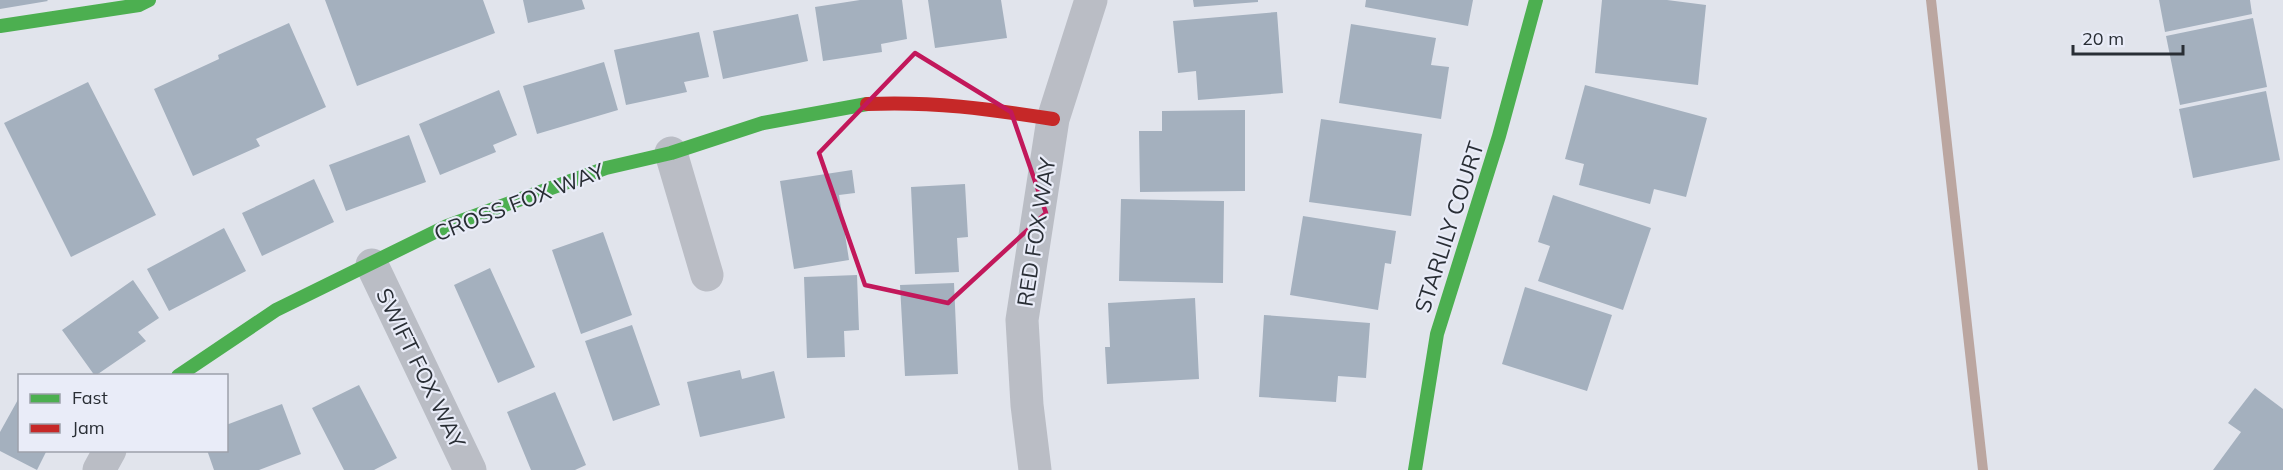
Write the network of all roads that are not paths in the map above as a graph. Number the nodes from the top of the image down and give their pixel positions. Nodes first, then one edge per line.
1 (149, 0) edge
2 (1091, 0) edge
3 (1536, 0) edge
4 (0, 26) edge
5 (1053, 119) junction
6 (671, 153) junction
7 (372, 265) junction
8 (707, 275) dead end
9 (180, 374) edge
10 (109, 452) edge
11 (99, 470) edge
12 (470, 470) edge
13 (1035, 470) edge
14 (1415, 470) edge

1 - 4 street
2 - 5 street, RED FOX WAY
3 - 14 street, STARLILY COURT
5 - 6 street, CROSS FOX WAY
5 - 13 street, RED FOX WAY
6 - 7 street, CROSS FOX WAY
6 - 8 street
7 - 9 street, CROSS FOX WAY
7 - 12 street, SWIFT FOX WAY
10 - 11 street

